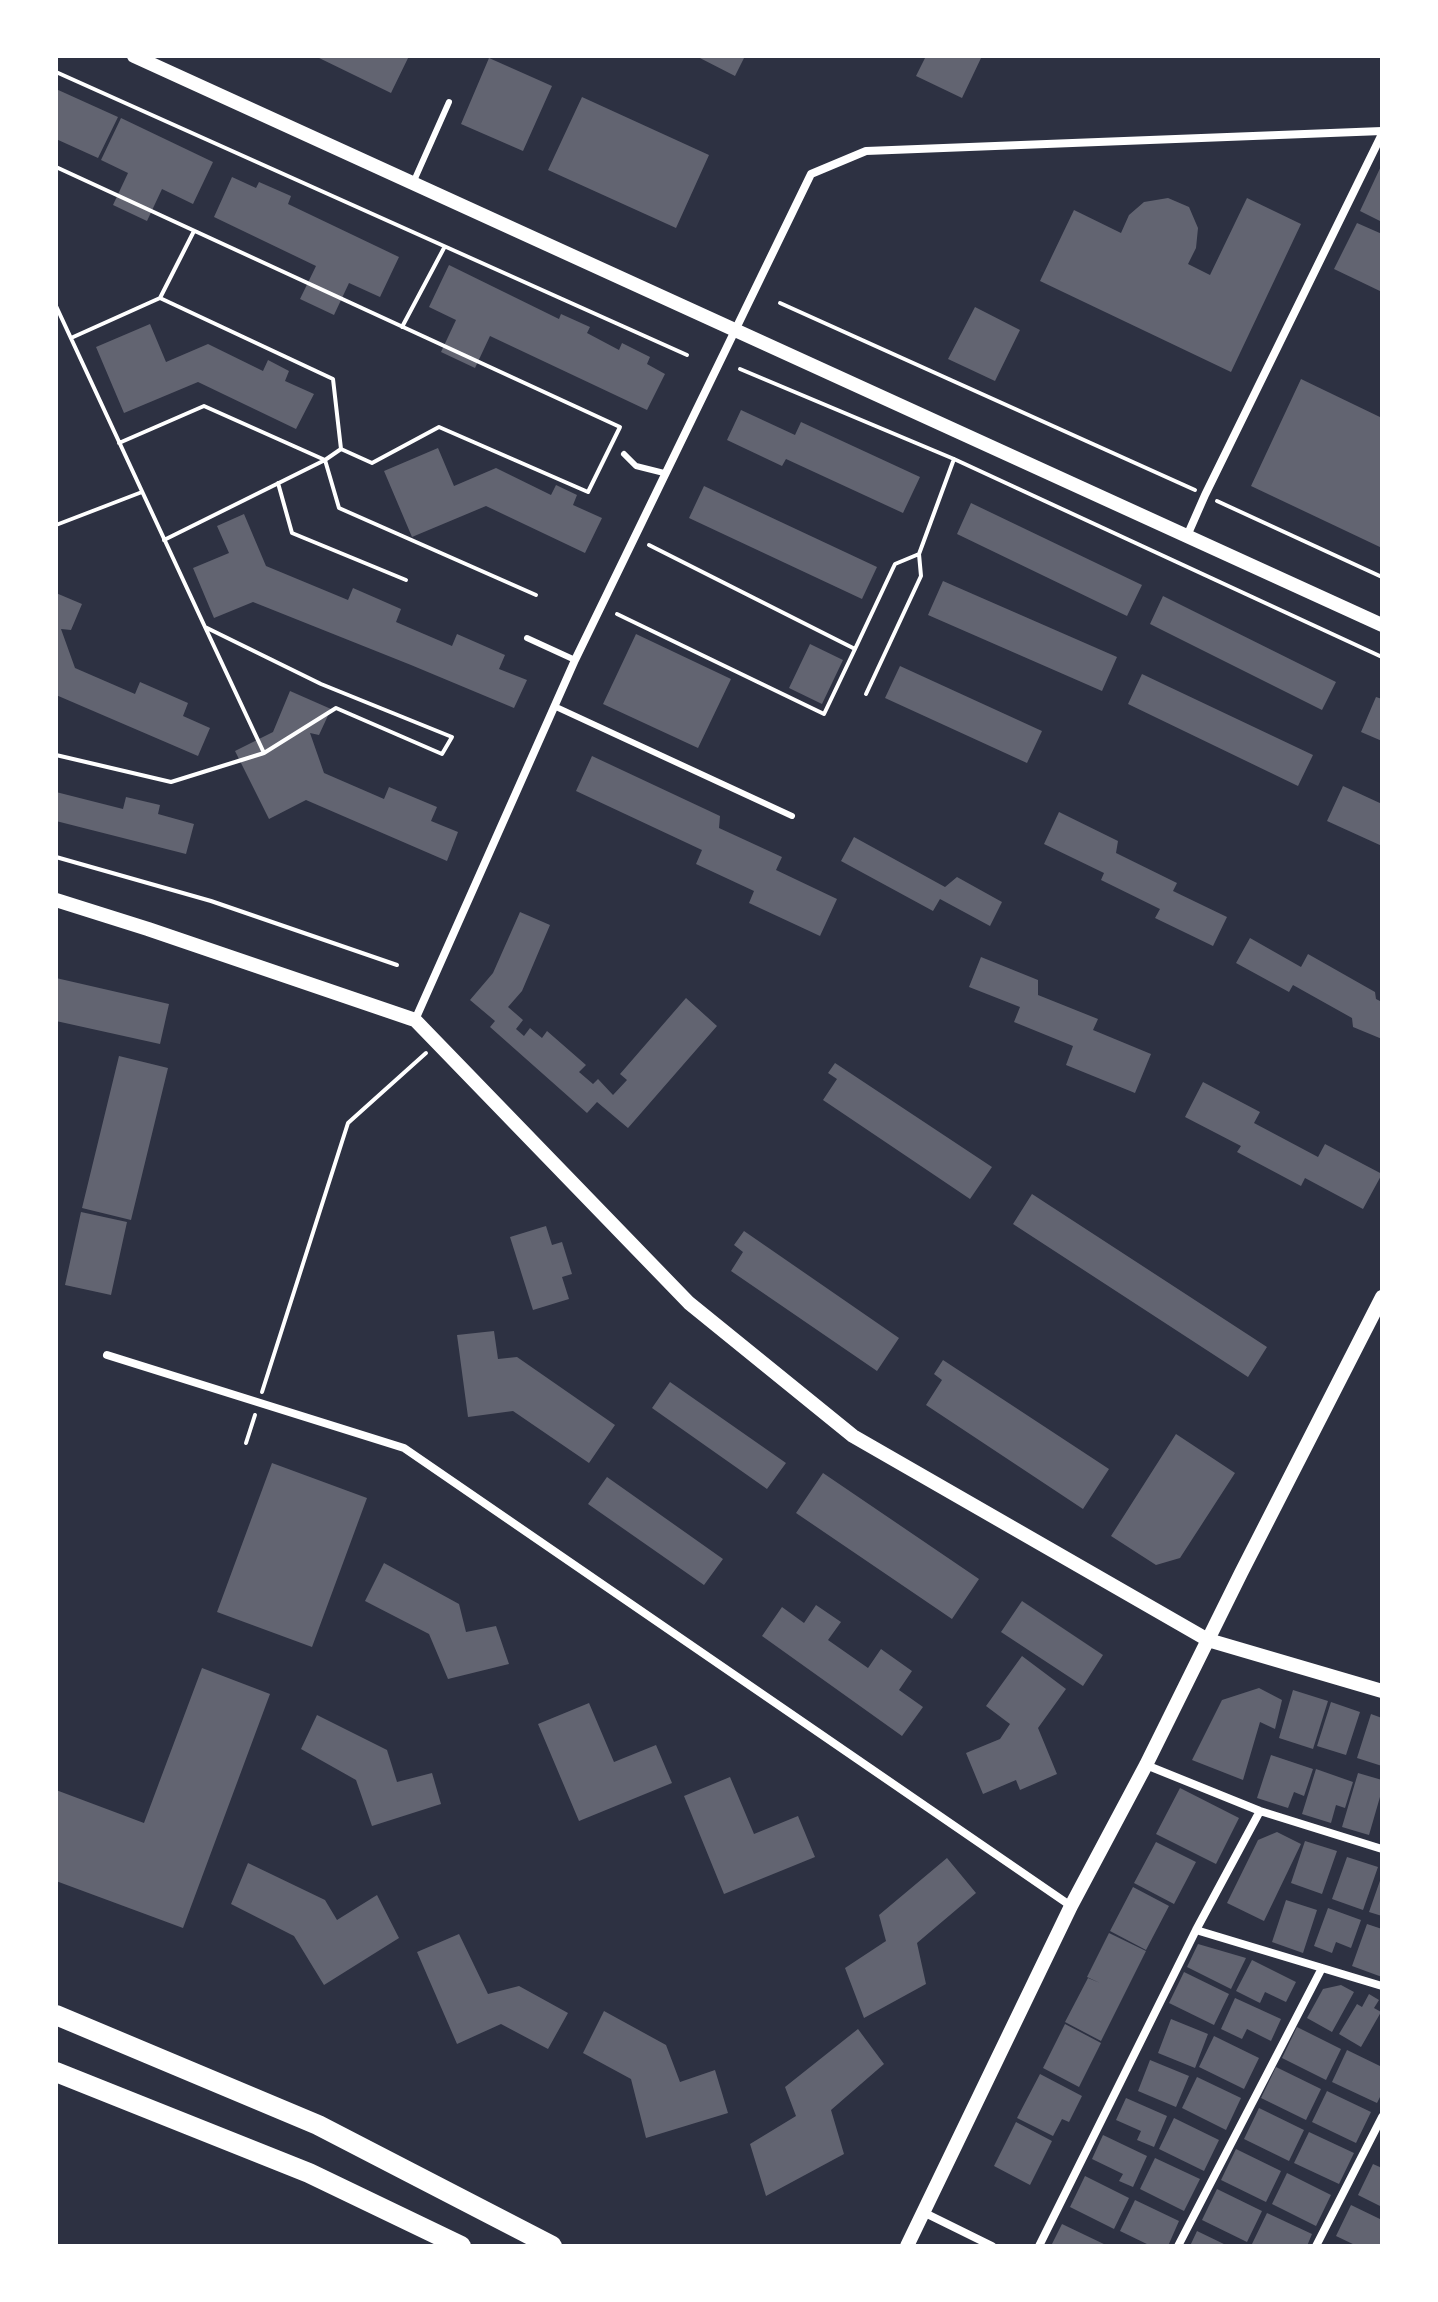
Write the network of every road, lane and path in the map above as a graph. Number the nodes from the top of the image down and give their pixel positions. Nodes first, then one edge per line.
1 (134, 56) edge
2 (56, 72) edge
3 (449, 102) dead end
4 (1382, 133) edge
5 (56, 167) edge
6 (413, 183) junction
7 (194, 231) junction
8 (445, 247) junction
9 (160, 298) junction
10 (780, 303) dead end
11 (56, 306) edge
12 (402, 327) junction
13 (736, 330) junction
14 (71, 338) junction
15 (687, 355) dead end
16 (740, 369) dead end
17 (119, 443) junction
18 (341, 449) junction
19 (624, 454) dead end
20 (954, 459) junction
21 (325, 460) junction
22 (664, 473) junction
23 (278, 483) junction
24 (142, 492) junction
25 (1205, 495) junction
26 (56, 525) edge
27 (1187, 536) junction
28 (164, 540) junction
29 (649, 545) dead end
30 (919, 554) junction
31 (1382, 577) edge
32 (406, 580) dead end
33 (536, 595) dead end
34 (617, 614) dead end
35 (1382, 625) edge
36 (205, 627) junction
37 (527, 638) dead end
38 (855, 649) junction
39 (1382, 657) edge
40 (575, 660) junction
41 (866, 694) dead end
42 (554, 706) junction
43 (264, 753) junction
44 (56, 755) edge
45 (792, 816) dead end
46 (56, 857) edge
47 (56, 900) edge
48 (397, 965) dead end
49 (415, 1020) junction
50 (437, 1043) junction
51 (1382, 1297) edge
52 (107, 1355) dead end
53 (259, 1401) junction
54 (246, 1443) dead end
55 (1208, 1640) junction
56 (1382, 1691) edge
57 (1146, 1765) junction
58 (1260, 1811) junction
59 (1382, 1849) edge
60 (1071, 1906) junction
61 (1196, 1930) junction
62 (1322, 1968) junction
63 (1382, 1986) edge
64 (56, 2015) edge
65 (56, 2072) edge
66 (1382, 2117) edge
67 (923, 2212) junction
68 (461, 2246) edge
69 (552, 2246) edge
70 (907, 2246) edge
71 (992, 2246) edge
72 (1039, 2246) edge
73 (1178, 2246) edge
74 (1316, 2246) edge

1 - 6 street
2 - 8 path
3 - 6 lane
4 - 13 street
4 - 25 street
5 - 7 path
6 - 13 street
7 - 9 path
7 - 12 path
8 - 12 path
8 - 15 path
9 - 14 path
9 - 18 path
10 - 25 path
11 - 14 path
12 - 18 path
13 - 22 street
13 - 27 street
14 - 17 path
16 - 20 path
17 - 21 path
17 - 24 path
18 - 21 path
19 - 22 lane
20 - 30 path
20 - 39 path
21 - 23 path
21 - 33 path
22 - 40 street
23 - 28 path
23 - 32 path
24 - 26 path
24 - 28 path
25 - 27 street
25 - 31 path
27 - 35 street
28 - 36 path
29 - 38 path
30 - 38 path
30 - 41 path
34 - 38 path
36 - 43 path
36 - 43 path
37 - 40 lane
40 - 42 street
42 - 45 lane
42 - 49 street
43 - 44 path
46 - 48 path
47 - 49 street
49 - 50 street
50 - 53 path
50 - 55 street
51 - 55 street
52 - 53 street
53 - 54 path
53 - 60 street
55 - 56 street
55 - 57 street
57 - 58 street
57 - 60 street
58 - 59 street
58 - 61 street
60 - 67 street
61 - 62 street
61 - 72 street
62 - 63 street
62 - 73 street
64 - 69 main road
65 - 68 main road
66 - 74 street
67 - 70 street
67 - 71 street

